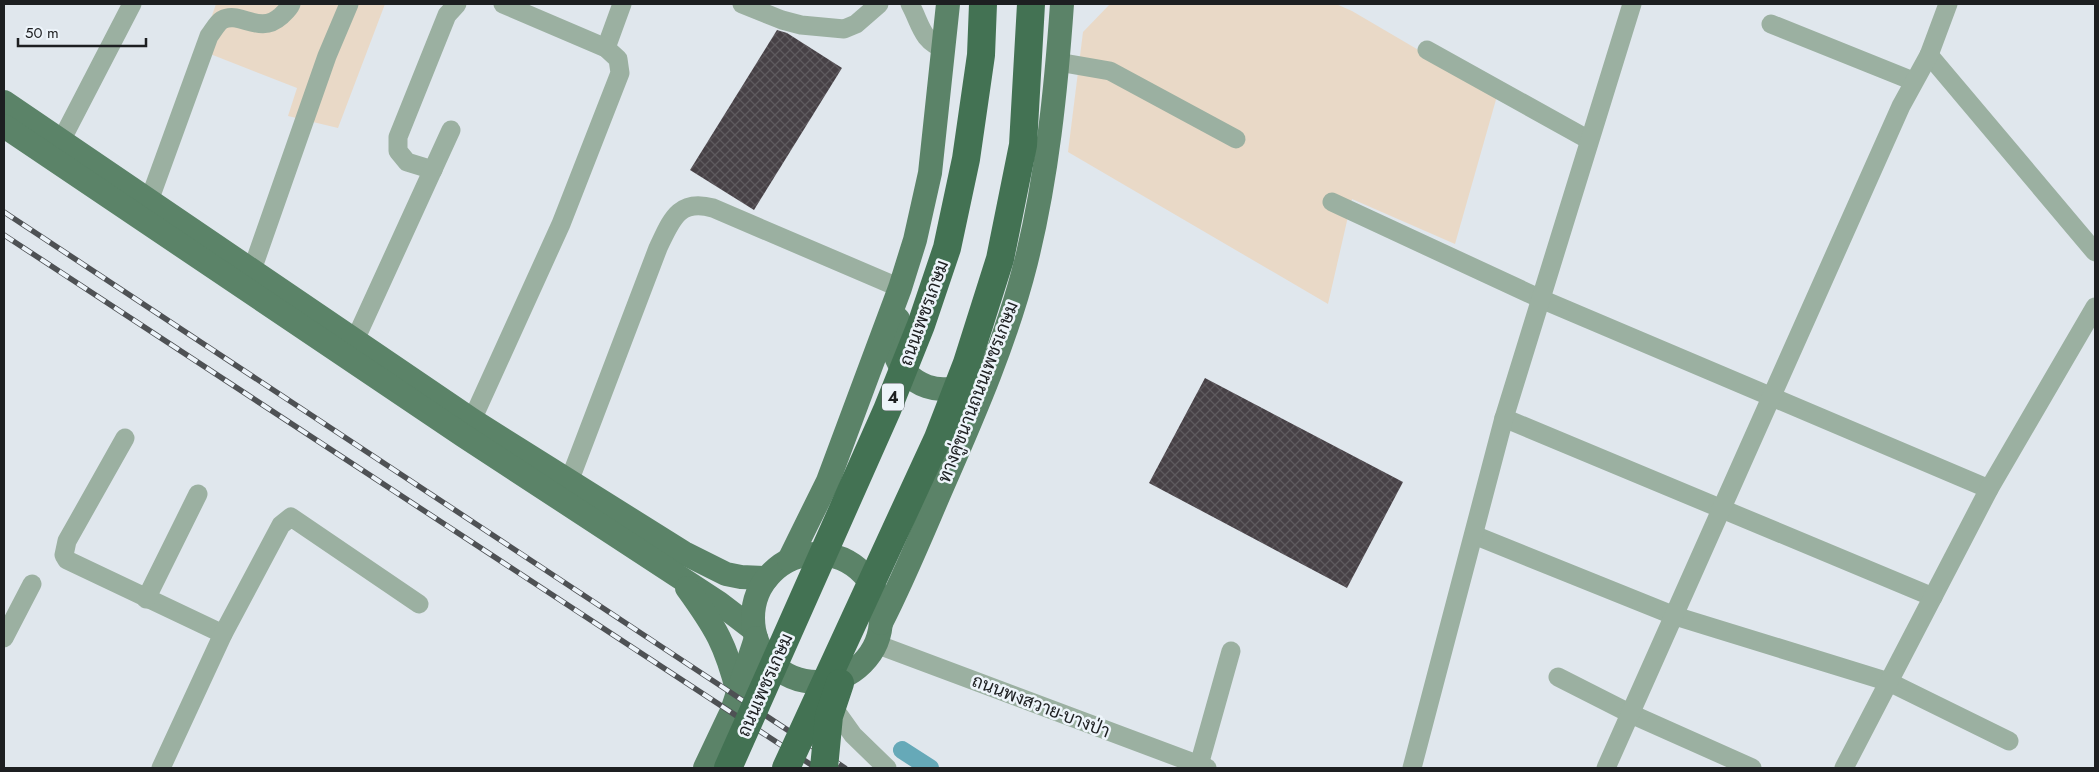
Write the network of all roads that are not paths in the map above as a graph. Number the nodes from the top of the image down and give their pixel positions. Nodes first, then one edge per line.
1 (132, 4) edge
2 (291, 4) edge
3 (349, 4) edge
4 (457, 4) edge
5 (503, 4) edge
6 (622, 4) edge
7 (742, 4) edge
8 (879, 4) edge
9 (910, 4) edge
10 (948, 4) edge
11 (983, 4) edge
12 (1032, 4) edge
13 (1062, 4) edge
14 (1632, 4) edge
15 (1948, 4) edge
16 (235, 11) edge
17 (1771, 24) dead end
18 (606, 48) junction
19 (945, 49) junction
20 (1427, 50) dead end
21 (1929, 55) junction
22 (1058, 62) junction
23 (1913, 81) junction
24 (4, 102) edge
25 (4, 126) edge
26 (451, 130) dead end
27 (1236, 139) dead end
28 (1589, 140) junction
29 (61, 141) junction
30 (433, 170) junction
31 (149, 201) junction
32 (1332, 202) dead end
33 (915, 240) junction
34 (2095, 252) edge
35 (1026, 262) junction
36 (252, 270) junction
37 (900, 288) junction
38 (1541, 300) junction
39 (2095, 307) edge
40 (355, 340) junction
41 (1773, 397) junction
42 (1504, 418) junction
43 (472, 420) junction
44 (125, 438) dead end
45 (938, 438) junction
46 (570, 479) junction
47 (1989, 489) junction
48 (198, 494) dead end
49 (1722, 510) junction
50 (1474, 535) junction
51 (789, 560) junction
52 (767, 578) junction
53 (680, 579) junction
54 (32, 584) dead end
55 (1933, 597) junction
56 (146, 599) junction
57 (419, 604) dead end
58 (1675, 616) junction
59 (222, 634) junction
60 (755, 634) junction
61 (4, 638) edge
62 (874, 643) junction
63 (1231, 651) dead end
64 (1558, 677) dead end
65 (1889, 682) junction
66 (738, 694) junction
67 (1631, 714) junction
68 (834, 721) junction
69 (2009, 741) dead end
70 (1203, 767) edge
71 (161, 768) edge
72 (705, 768) edge
73 (728, 768) edge
74 (786, 768) edge
75 (811, 768) edge
76 (824, 768) edge
77 (835, 768) edge
78 (887, 768) edge
79 (1412, 768) edge
80 (1606, 768) edge
81 (1752, 768) edge
82 (1844, 768) edge

1 - 29 street
2 - 16 street
3 - 36 street
4 - 30 street
5 - 18 street
6 - 18 street
7 - 8 street
9 - 19 street
10 - 19 main road, 4
11 - 73 highway, ถนนเพชรเกษม / 4, bridge
12 - 45 highway, bridge
13 - 22 main road, ทางคู่ขนานถนนเพชรเกษม
14 - 28 street
15 - 21 street
16 - 31 street
17 - 23 street
18 - 43 street
19 - 33 main road, 4
20 - 28 street
21 - 23 street
21 - 34 street
22 - 27 street
22 - 35 main road, ทางคู่ขนานถนนเพชรเกษม
23 - 41 street
24 - 29 main road
25 - 53 main road
26 - 30 street
28 - 38 street
29 - 31 main road
30 - 40 street
31 - 36 main road
32 - 38 street
33 - 35 main road
33 - 37 main road, 4
35 - 62 main road, ทางคู่ขนานถนนเพชรเกษม
36 - 40 main road
37 - 46 street
37 - 51 main road, 4
38 - 41 street
38 - 42 street
39 - 47 street
40 - 43 main road
41 - 47 street
41 - 49 street
42 - 49 street
42 - 50 street
43 - 46 main road
44 - 56 street
45 - 74 highway, bridge
45 - 76 highway, bridge
46 - 52 main road
47 - 55 street
48 - 56 street
49 - 55 street
49 - 58 street
50 - 58 street
50 - 79 street
51 - 52 main road
51 - 62 main road
52 - 60 main road
53 - 60 main road
53 - 66 main road
54 - 61 street
55 - 65 street
56 - 59 street
57 - 59 street
58 - 65 street
58 - 67 street
59 - 71 street
60 - 62 main road
60 - 66 main road, ถนนเพชรเกษม
62 - 68 main road
62 - 70 street, ถนนพงสวาย-บางป่า
63 - 70 street
64 - 67 street
65 - 69 street
65 - 82 street
66 - 72 main road, ถนนเพชรเกษม
67 - 80 street
67 - 81 street
68 - 75 main road
68 - 77 main road
68 - 78 street

